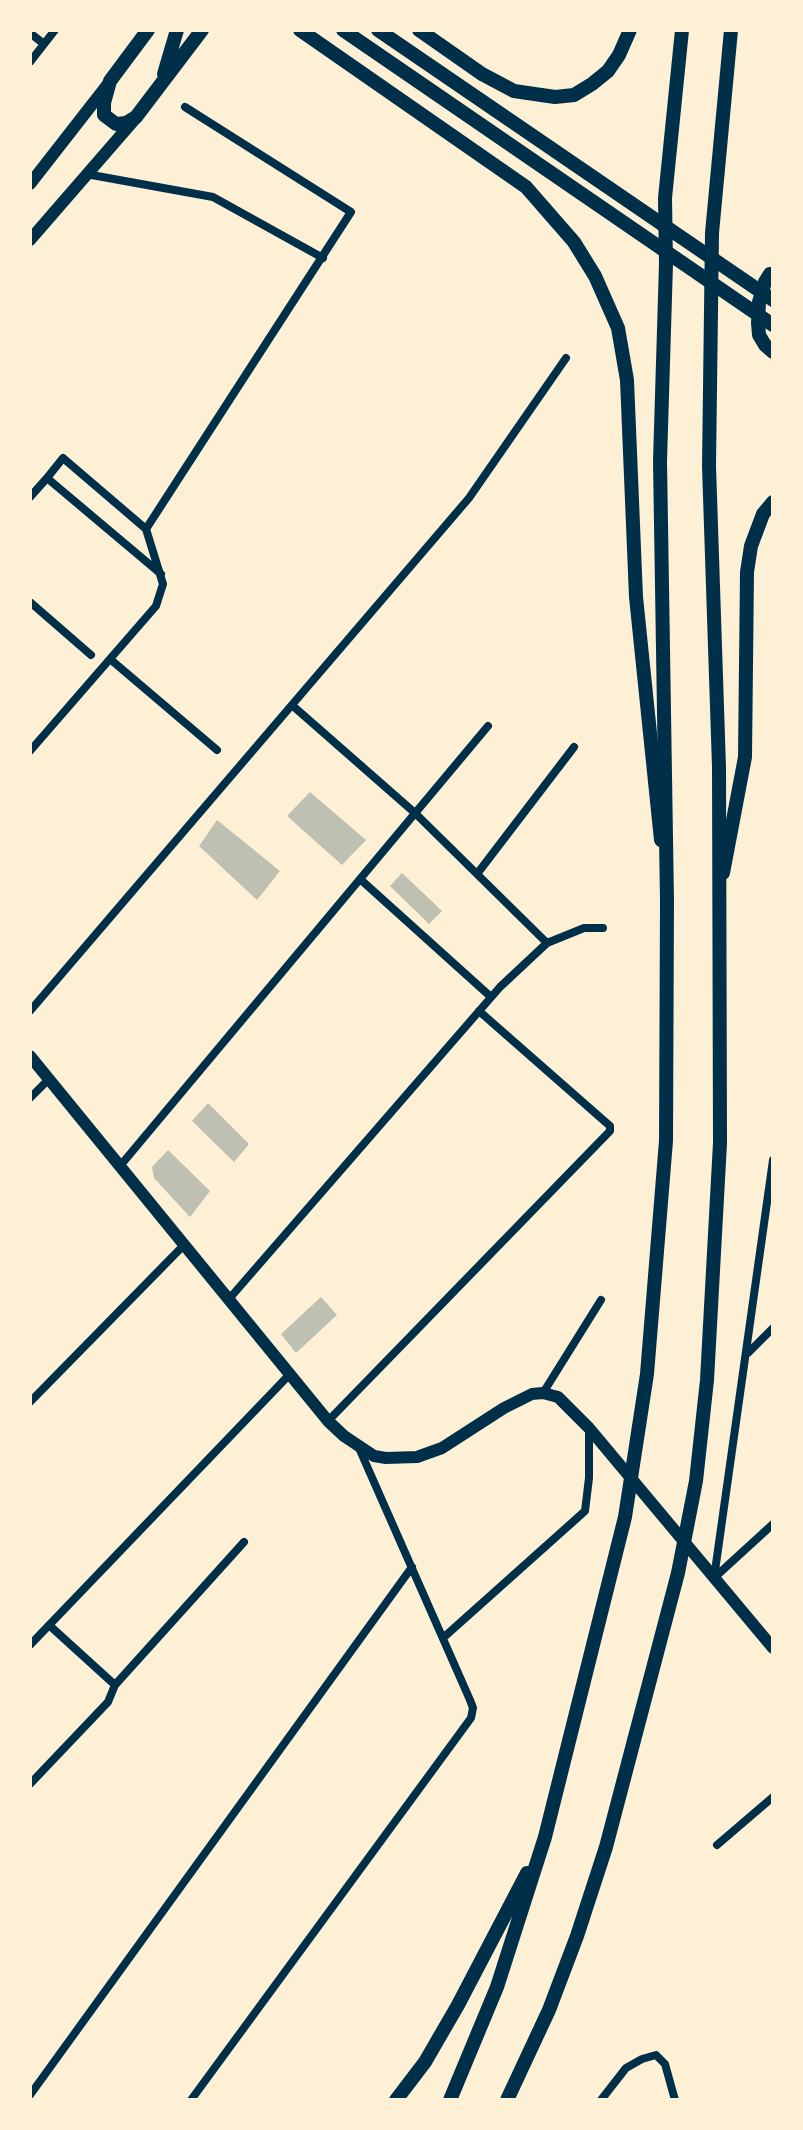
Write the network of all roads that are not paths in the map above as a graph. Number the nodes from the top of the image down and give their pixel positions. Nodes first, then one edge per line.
1 (55, 30) edge
2 (148, 30) edge
3 (177, 30) edge
4 (202, 30) edge
5 (300, 30) edge
6 (343, 30) edge
7 (378, 30) edge
8 (419, 30) edge
9 (630, 30) edge
10 (682, 30) edge
11 (731, 30) edge
12 (30, 33) edge
13 (44, 44) junction
14 (30, 62) edge
15 (110, 81) junction
16 (160, 86) junction
17 (185, 107) dead end
18 (136, 117) junction
19 (86, 174) junction
20 (31, 179) edge
21 (30, 240) edge
22 (323, 258) junction
23 (773, 274) edge
24 (773, 300) edge
25 (773, 325) edge
26 (773, 352) edge
27 (566, 358) dead end
28 (47, 478) junction
29 (30, 497) edge
30 (773, 502) edge
31 (146, 529) junction
32 (161, 574) junction
33 (30, 602) edge
34 (91, 655) dead end
35 (110, 659) junction
36 (293, 706) junction
37 (488, 726) dead end
38 (574, 747) dead end
39 (217, 750) dead end
40 (30, 751) edge
41 (415, 813) junction
42 (477, 874) junction
43 (360, 879) junction
44 (719, 897) junction
45 (667, 900) junction
46 (603, 928) dead end
47 (547, 943) junction
48 (491, 997) junction
49 (30, 1011) edge
50 (479, 1011) junction
51 (30, 1056) edge
52 (49, 1079) junction
53 (30, 1098) edge
54 (773, 1160) edge
55 (120, 1166) junction
56 (184, 1245) junction
57 (229, 1299) junction
58 (601, 1300) dead end
59 (773, 1328) edge
60 (747, 1354) junction
61 (290, 1374) junction
62 (543, 1393) junction
63 (30, 1402) edge
64 (328, 1421) junction
65 (589, 1428) junction
66 (358, 1447) junction
67 (773, 1524) edge
68 (244, 1542) dead end
69 (412, 1567) junction
70 (714, 1578) junction
71 (49, 1625) junction
72 (443, 1638) junction
73 (30, 1645) edge
74 (773, 1648) edge
75 (115, 1685) junction
76 (30, 1784) edge
77 (773, 1797) edge
78 (545, 1837) junction
79 (717, 1845) dead end
80 (528, 2059) junction
81 (30, 2095) edge
82 (191, 2100) edge
83 (396, 2100) edge
84 (450, 2100) edge
85 (507, 2100) edge
86 (514, 2100) edge
87 (601, 2100) edge
88 (675, 2100) edge

1 - 13 street
2 - 15 main road
3 - 16 main road
4 - 16 main road
5 - 45 main road
6 - 25 main road
7 - 24 main road
8 - 9 main road
10 - 45 main road
11 - 44 main road
12 - 13 street
13 - 14 street
15 - 18 main road
15 - 20 main road
16 - 18 main road
17 - 22 street
18 - 19 main road
19 - 21 main road
19 - 22 street
22 - 31 street
23 - 26 main road
27 - 36 street
28 - 29 street
28 - 31 street
28 - 32 street
30 - 44 main road
31 - 32 street
32 - 35 street
33 - 34 street
35 - 39 street
35 - 40 street
36 - 41 street
36 - 49 street
37 - 41 street
38 - 42 street
41 - 42 street
41 - 43 street
42 - 47 street
43 - 48 street
43 - 55 street
44 - 80 main road
45 - 78 main road
46 - 47 street
47 - 48 street
48 - 50 street
50 - 57 street
50 - 64 street
51 - 52 main road
52 - 53 street
52 - 55 main road
54 - 60 street
55 - 56 main road
56 - 57 main road
56 - 63 street
57 - 61 main road
58 - 62 street
59 - 60 street
60 - 70 street
61 - 64 main road
61 - 71 street
62 - 65 main road
62 - 66 main road
64 - 66 main road
65 - 70 main road
65 - 72 street
66 - 69 street
67 - 70 street
68 - 75 street
69 - 72 street
69 - 81 street
70 - 74 main road
71 - 73 street
71 - 75 street
72 - 82 street
75 - 76 street
77 - 79 street
78 - 83 main road
78 - 84 main road
80 - 85 main road
80 - 86 main road
87 - 88 street

